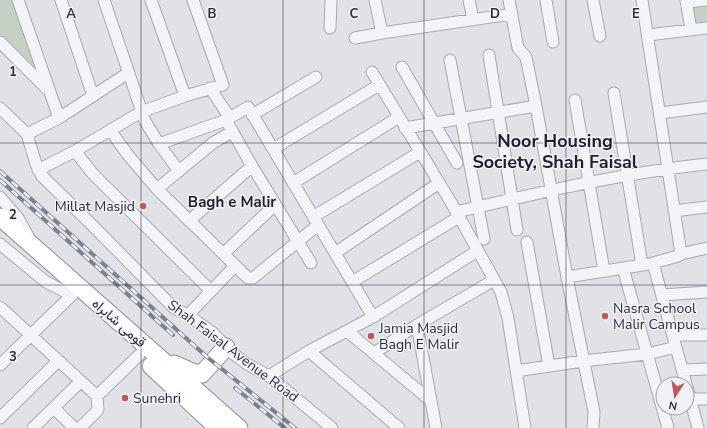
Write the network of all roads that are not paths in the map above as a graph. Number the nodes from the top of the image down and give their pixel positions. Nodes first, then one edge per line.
1 (18, 0) edge
2 (61, 0) edge
3 (104, 0) edge
4 (150, 0) edge
5 (193, 0) edge
6 (331, 0) edge
7 (375, 0) edge
8 (469, 0) edge
9 (509, 0) edge
10 (546, 0) edge
11 (593, 0) edge
12 (642, 0) edge
13 (707, 0) edge
14 (686, 1) edge
15 (512, 14) junction
16 (473, 20) junction
17 (330, 28) dead end
18 (707, 28) edge
19 (691, 30) junction
20 (382, 33) junction
21 (648, 35) junction
22 (600, 36) dead end
23 (355, 38) dead end
24 (0, 42) edge
25 (553, 42) dead end
26 (489, 55) dead end
27 (450, 60) dead end
28 (402, 67) dead end
29 (372, 72) dead end
30 (128, 73) junction
31 (316, 77) dead end
32 (379, 84) junction
33 (210, 88) junction
34 (48, 89) junction
35 (614, 93) dead end
36 (93, 96) junction
37 (185, 96) junction
38 (575, 100) dead end
39 (536, 106) junction
40 (707, 107) edge
41 (0, 108) edge
42 (141, 112) junction
43 (498, 112) junction
44 (660, 113) junction
45 (252, 115) junction
46 (399, 117) junction
47 (58, 118) junction
48 (460, 118) junction
49 (228, 119) junction
50 (435, 123) junction
51 (405, 128) junction
52 (110, 130) junction
53 (232, 132) junction
54 (27, 134) junction
55 (159, 144) junction
56 (273, 149) junction
57 (75, 151) junction
58 (420, 152) junction
59 (457, 163) dead end
60 (707, 164) edge
61 (252, 166) junction
62 (668, 168) junction
63 (38, 170) junction
64 (179, 171) junction
65 (627, 176) junction
66 (588, 182) junction
67 (293, 183) junction
68 (439, 183) junction
69 (157, 189) junction
70 (551, 191) junction
71 (0, 197) edge
72 (512, 200) junction
73 (276, 205) junction
74 (478, 207) junction
75 (707, 207) edge
76 (674, 211) junction
77 (458, 214) junction
78 (0, 217) edge
79 (189, 221) junction
80 (316, 221) junction
81 (517, 230) dead end
82 (0, 231) edge
83 (28, 236) dead end
84 (484, 239) dead end
85 (298, 242) junction
86 (526, 242) dead end
87 (0, 244) edge
88 (707, 248) edge
89 (477, 251) junction
90 (335, 253) junction
91 (223, 254) junction
92 (681, 254) junction
93 (311, 263) dead end
94 (648, 264) junction
95 (235, 266) junction
96 (623, 268) junction
97 (604, 271) junction
98 (567, 277) junction
99 (494, 280) junction
100 (352, 282) junction
101 (211, 291) junction
102 (707, 292) edge
103 (662, 294) junction
104 (72, 296) junction
105 (0, 307) edge
106 (188, 315) junction
107 (373, 317) junction
108 (417, 325) junction
109 (347, 331) junction
110 (673, 335) junction
111 (707, 335) edge
112 (30, 336) junction
113 (676, 347) junction
114 (229, 349) junction
115 (309, 351) junction
116 (374, 353) junction
117 (647, 354) junction
118 (138, 355) junction
119 (159, 358) junction
120 (58, 361) junction
121 (583, 361) junction
122 (0, 365) edge
123 (549, 366) junction
124 (707, 369) edge
125 (682, 370) junction
126 (516, 371) junction
127 (269, 376) junction
128 (684, 376) edge
129 (81, 381) junction
130 (97, 396) junction
131 (707, 399) edge
132 (695, 400) edge
133 (431, 401) junction
134 (54, 408) junction
135 (695, 416) edge
136 (0, 418) edge
137 (222, 422) edge
138 (33, 428) edge
139 (74, 428) edge
140 (80, 428) edge
141 (239, 428) edge
142 (332, 428) edge
143 (399, 428) edge
144 (436, 428) edge
145 (525, 428) edge
146 (593, 428) edge
147 (668, 428) edge
148 (698, 428) edge

1 - 34 street
2 - 36 street
3 - 30 street
4 - 37 street
5 - 33 street
6 - 17 street
7 - 20 street
8 - 16 street
9 - 15 street
10 - 25 street
11 - 22 street
12 - 21 street
13 - 14 street
14 - 19 street
15 - 16 street
15 - 39 street
16 - 20 street
18 - 19 street
19 - 21 street
20 - 23 street
21 - 44 street
24 - 34 street
26 - 43 street
27 - 48 street
28 - 50 street
29 - 32 street
30 - 36 street
30 - 42 street
31 - 45 street
32 - 46 street
32 - 56 street
33 - 37 street
33 - 49 street
34 - 47 street
35 - 65 street
36 - 47 street
37 - 42 street
38 - 66 street
39 - 43 street
39 - 70 street
40 - 44 street
41 - 54 street, Shah Faisal Avenue Road
42 - 52 street
42 - 55 street
43 - 48 street
43 - 72 street
44 - 62 street
45 - 49 street
45 - 56 street
46 - 51 street
46 - 67 street
47 - 54 street
48 - 50 street
48 - 74 street
49 - 53 street
49 - 55 street
50 - 51 street
50 - 59 street
51 - 58 street
52 - 57 street
52 - 69 street
53 - 61 street
53 - 64 street
54 - 63 street, Shah Faisal Avenue Road
55 - 64 street
56 - 67 street
57 - 63 street
57 - 101 street
58 - 68 street
58 - 80 street
60 - 62 street
61 - 73 street
61 - 79 street
62 - 65 street
62 - 76 street
63 - 106 street, Shah Faisal Avenue Road
64 - 69 street
65 - 66 street
65 - 94 street
66 - 70 street
66 - 97 street
67 - 80 street
68 - 77 street
68 - 90 street
69 - 79 street
70 - 72 street
70 - 98 street
71 - 83 street
72 - 74 street
72 - 81 street
73 - 85 street
73 - 91 street
74 - 77 street
74 - 84 street
75 - 76 street
76 - 92 street
77 - 89 street
77 - 100 street
78 - 119 highway, قومی شاہراہ
79 - 91 street
80 - 85 street
80 - 90 street
82 - 104 highway, قومی شاہراہ
85 - 93 street
85 - 95 street
86 - 123 street
87 - 104 street
88 - 92 street
89 - 99 street
89 - 107 street
90 - 100 street
91 - 95 street
92 - 94 street
94 - 96 street
94 - 103 street
95 - 101 street
96 - 97 street
96 - 117 street
97 - 98 street
98 - 121 street
99 - 108 street
99 - 126 street
100 - 107 street
101 - 106 street
102 - 103 street
103 - 110 street
104 - 112 street
104 - 118 highway, قومی شاہراہ
105 - 112 street
106 - 114 street, Shah Faisal Avenue Road
107 - 109 street
108 - 116 street
108 - 133 street
109 - 115 street
109 - 116 street
110 - 111 street
110 - 113 street
112 - 120 street
112 - 122 street
113 - 117 street
113 - 125 street
114 - 119 highway
114 - 127 street, Shah Faisal Avenue Road
114 - 137 highway
115 - 127 street
115 - 143 street
116 - 133 street
117 - 121 street
117 - 147 street
118 - 130 street
118 - 137 highway, قومی شاہراہ
119 - 137 highway, قومی شاہراہ
120 - 129 street
120 - 136 street
121 - 123 street
121 - 146 street
123 - 126 street
124 - 125 street
125 - 128 street
126 - 145 street
127 - 142 street, Shah Faisal Avenue Road
129 - 130 street
129 - 134 street
130 - 140 street
131 - 132 street
133 - 144 street
134 - 138 street
134 - 139 street
135 - 148 street
137 - 141 highway, قومی شاہراہ

